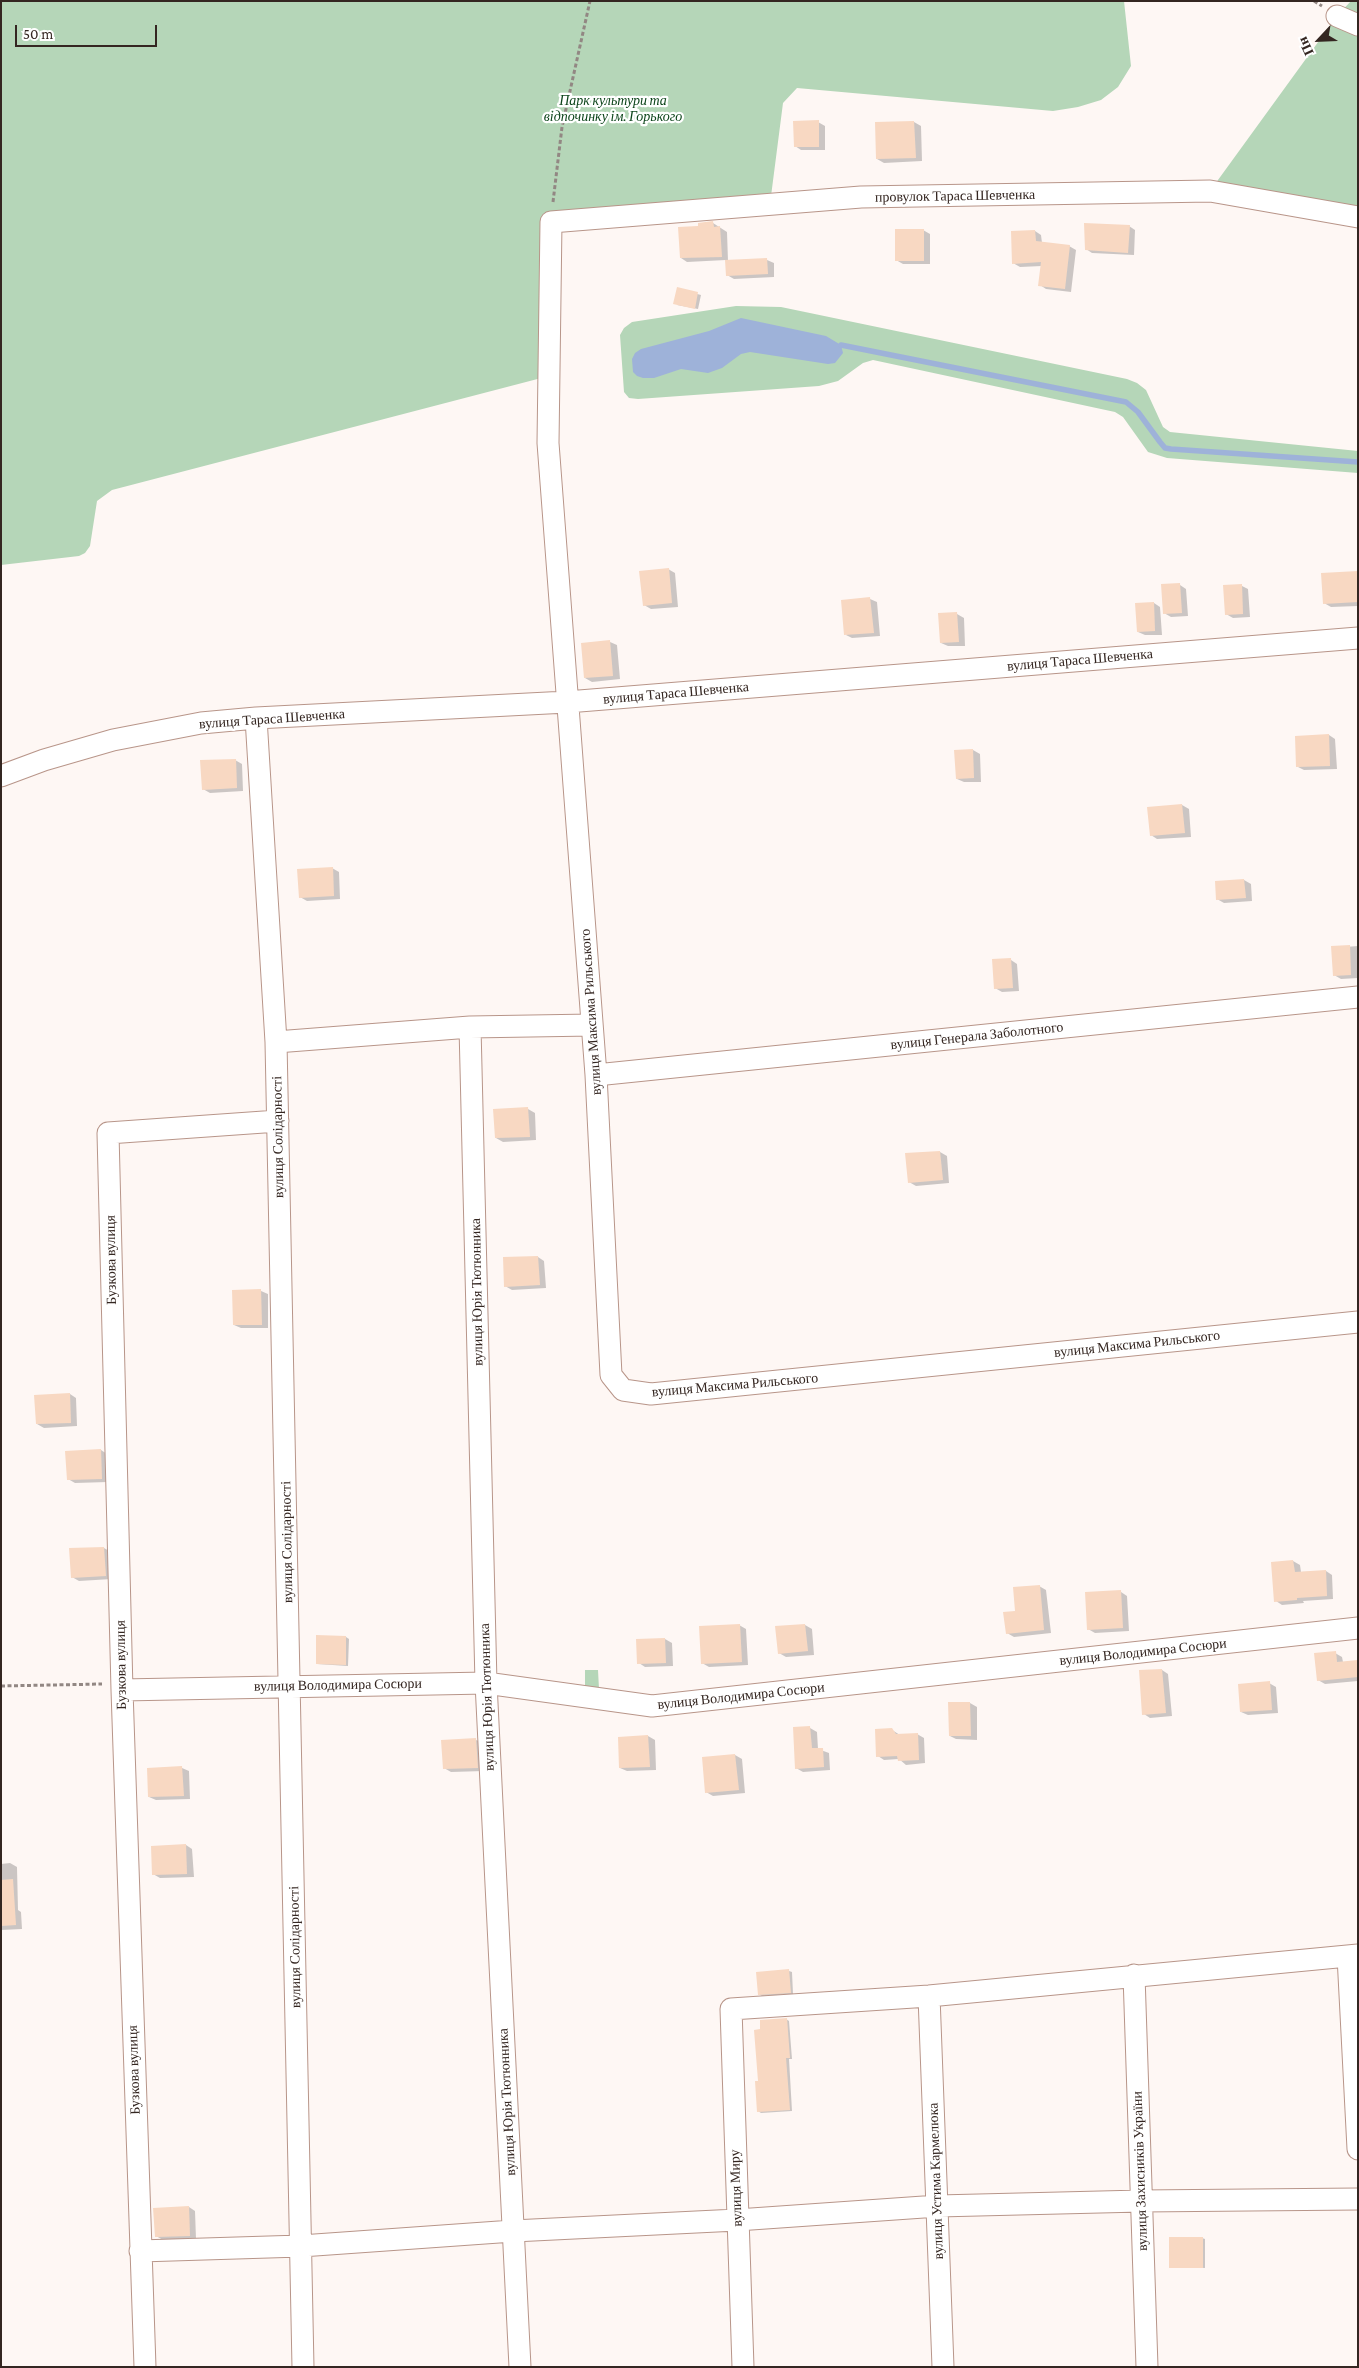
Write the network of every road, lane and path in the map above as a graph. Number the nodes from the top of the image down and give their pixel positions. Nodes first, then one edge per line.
1 (590, 1) edge
2 (1337, 16) dead end
3 (1358, 25) edge
4 (1358, 217) edge
5 (551, 222) junction
6 (1358, 638) edge
7 (566, 702) junction
8 (256, 718) junction
9 (1, 776) edge
10 (1358, 996) edge
11 (592, 1025) junction
12 (470, 1027) junction
13 (276, 1042) junction
14 (596, 1075) junction
15 (278, 1121) junction
16 (1358, 1322) edge
17 (1358, 1628) edge
18 (486, 1683) junction
19 (1, 1686) edge
20 (290, 1686) junction
21 (122, 1690) junction
22 (1353, 1956) edge
23 (1134, 1975) junction
24 (928, 1996) junction
25 (1358, 2149) edge
26 (1358, 2200) edge
27 (1141, 2201) junction
28 (938, 2206) junction
29 (737, 2220) junction
30 (513, 2231) junction
31 (301, 2246) junction
32 (140, 2251) junction
33 (145, 2367) edge
34 (303, 2367) edge
35 (520, 2367) edge
36 (742, 2367) edge
37 (943, 2367) edge
38 (1147, 2367) edge

1 - 5 path
2 - 3 street
4 - 5 street, провулок Тараса Шевченка
5 - 7 street, вулиця Максима Рильського
6 - 7 street, вулиця Тараса Шевченка
7 - 8 street, вулиця Тараса Шевченка
7 - 11 street, вулиця Максима Рильського
8 - 9 street, вулиця Тараса Шевченка
8 - 13 street, вулиця Солідарності
10 - 14 street, вулиця Генерала Заболотного
11 - 12 street
11 - 14 street, вулиця Максима Рильського
12 - 13 street
12 - 18 street, вулиця Юрія Тютюнника
13 - 15 street, вулиця Солідарності
14 - 16 street, вулиця Максима Рильського
15 - 20 street, вулиця Солідарності
15 - 21 street, Бузкова вулиця
17 - 18 street, вулиця Володимира Сосюри
18 - 20 street, вулиця Володимира Сосюри
18 - 30 street, вулиця Юрія Тютюнника
19 - 21 path
20 - 21 street, вулиця Володимира Сосюри
20 - 31 street, вулиця Солідарності
21 - 32 street, Бузкова вулиця
22 - 23 street
22 - 25 street
23 - 24 street
23 - 27 street, вулиця Захисників України
24 - 28 street, вулиця Устима Кармелюка
24 - 29 street, вулиця Миру
26 - 27 street
27 - 28 street
27 - 38 street, вулиця Захисників України
28 - 29 street
28 - 37 street, вулиця Устима Кармелюка
29 - 30 street
29 - 36 street, вулиця Миру
30 - 31 street
30 - 35 street, вулиця Юрія Тютюнника
31 - 32 street
31 - 34 street, вулиця Солідарності
32 - 33 street, Бузкова вулиця

